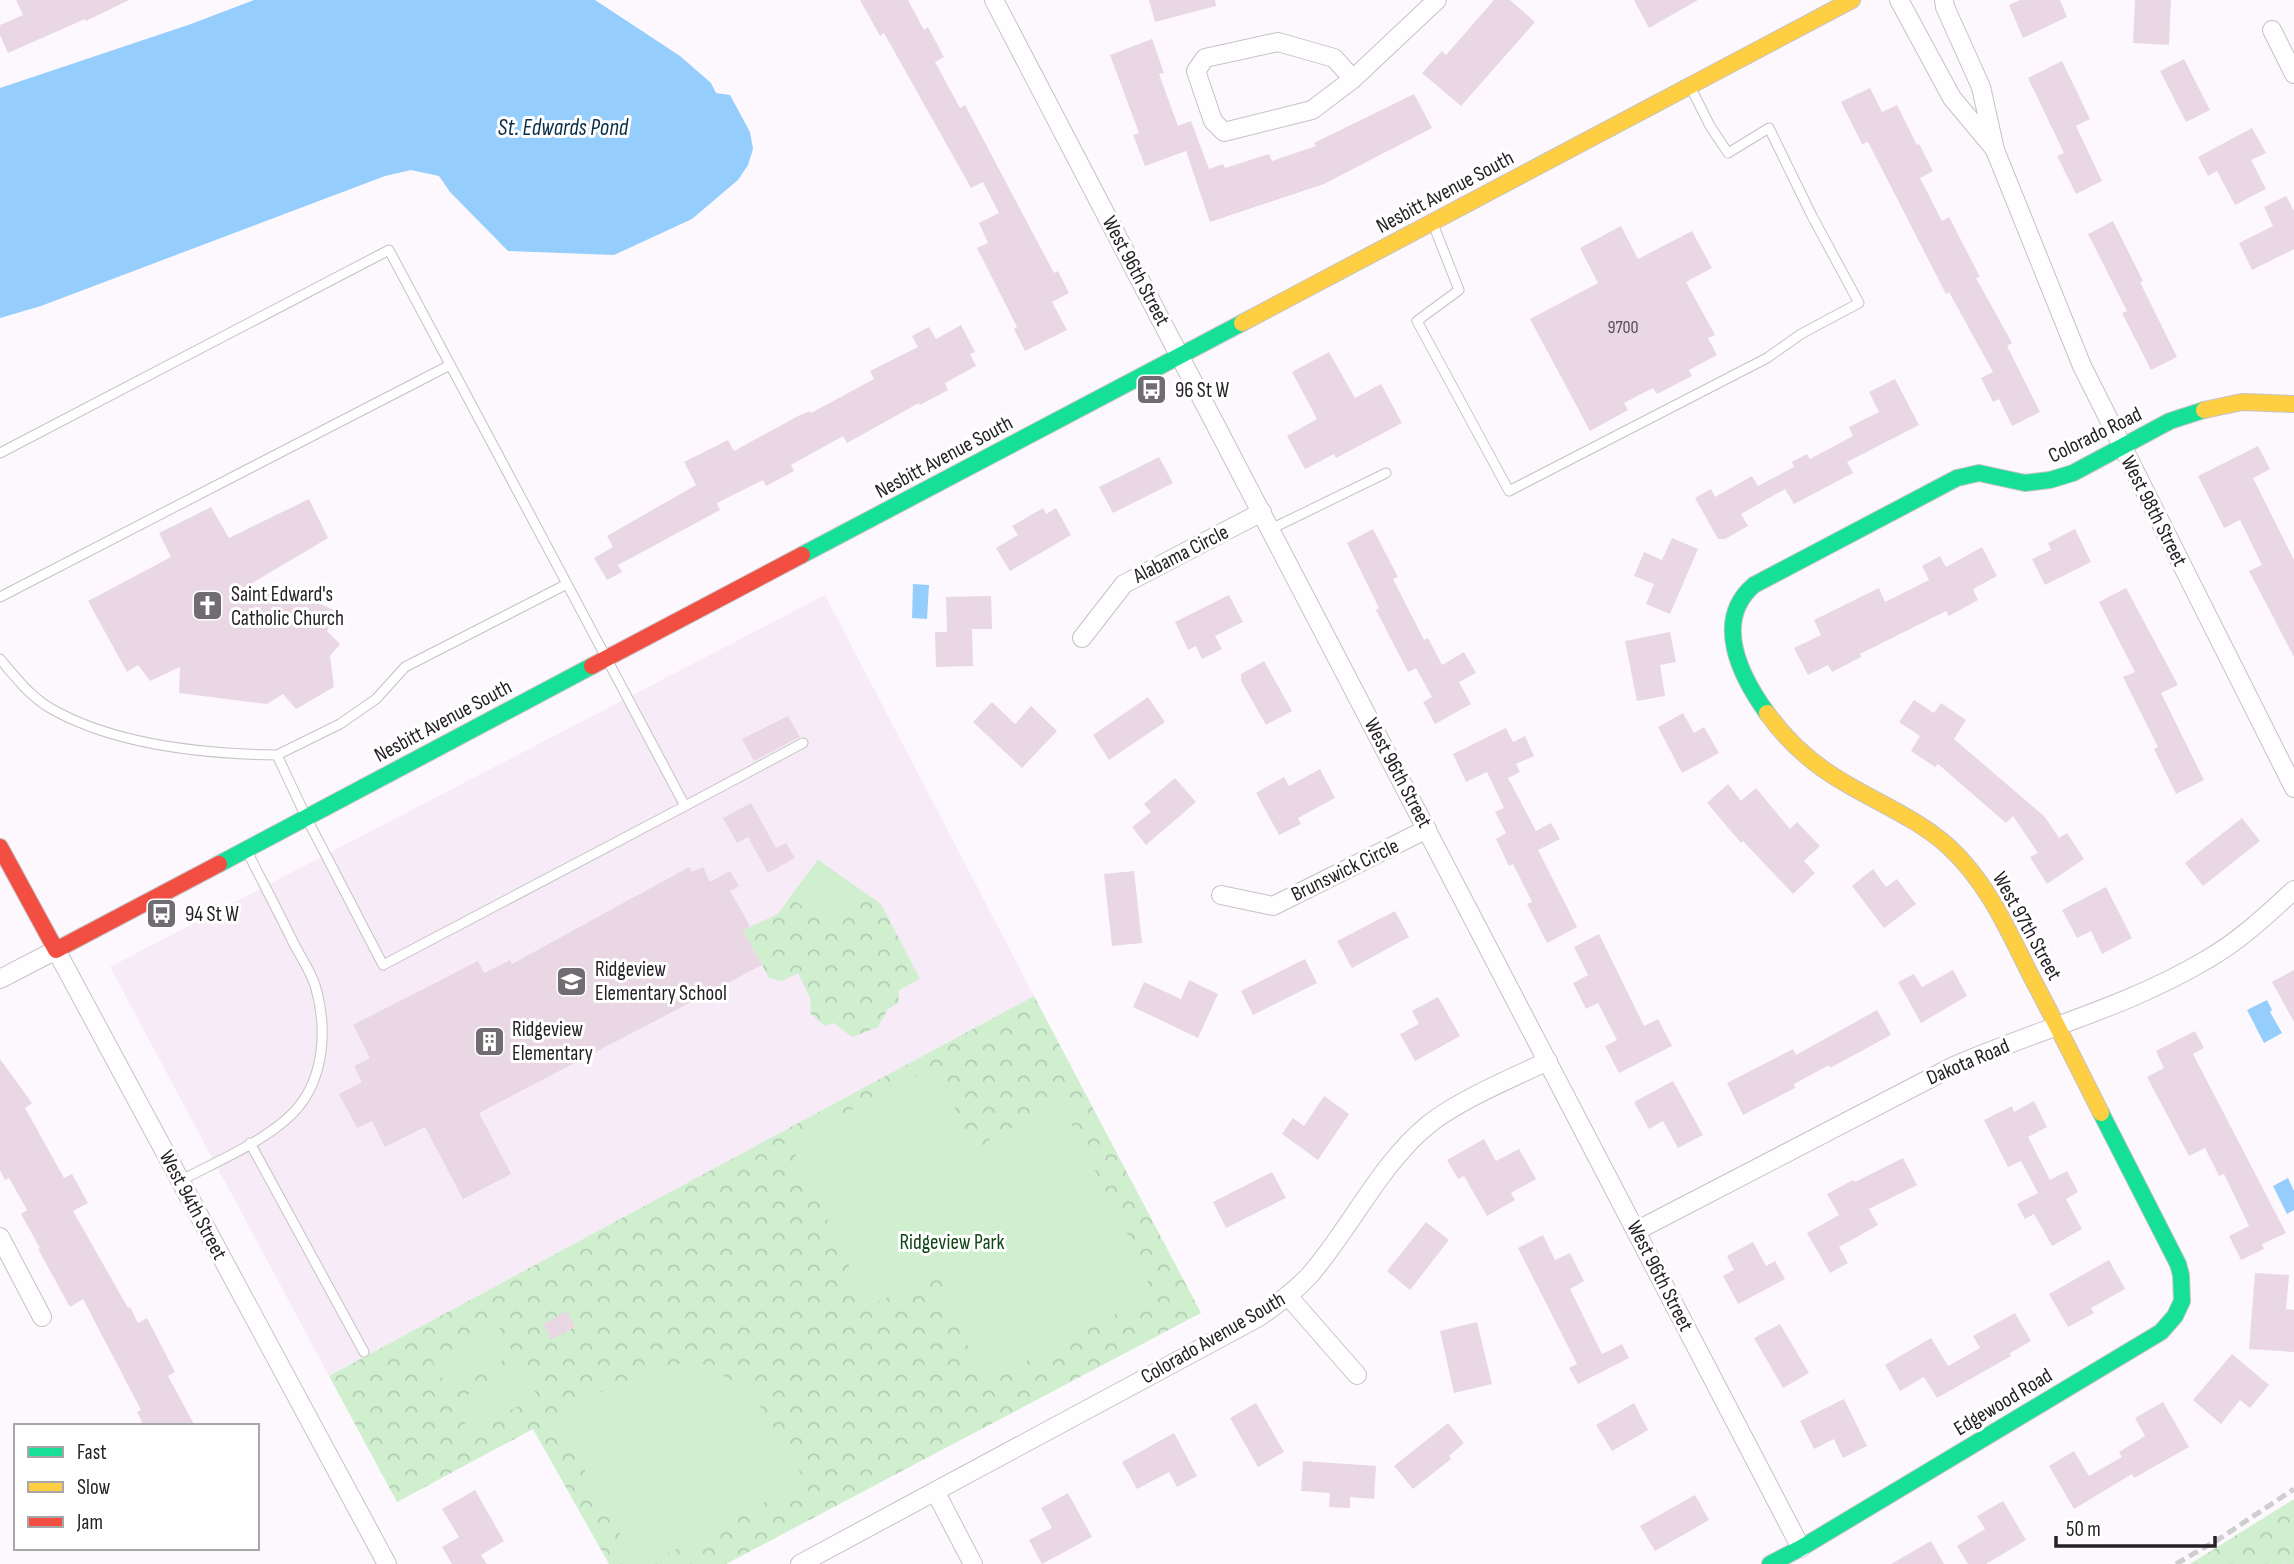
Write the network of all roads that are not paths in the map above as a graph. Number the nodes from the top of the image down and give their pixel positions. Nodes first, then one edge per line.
1 (994, 0) edge
2 (1437, 0) edge
3 (1852, 0) edge
4 (1899, 0) edge
5 (1944, 0) edge
6 (2272, 30) dead end
7 (2294, 74) edge
8 (1353, 79) junction
9 (1690, 86) junction
10 (1995, 150) junction
11 (1433, 222) junction
12 (1180, 356) junction
13 (450, 365) junction
14 (2294, 404) edge
15 (2122, 447) junction
16 (0, 453) edge
17 (1386, 473) dead end
18 (1262, 512) junction
19 (1271, 529) junction
20 (1768, 576) joint
21 (567, 584) junction
22 (0, 597) edge
23 (1082, 638) dead end
24 (0, 659) edge
25 (607, 659) junction
26 (803, 743) dead end
27 (276, 755) junction
28 (2294, 788) edge
29 (685, 806) junction
30 (306, 817) junction
31 (1427, 829) junction
32 (0, 846) edge
33 (246, 849) junction
34 (2294, 890) edge
35 (1221, 895) dead end
36 (56, 950) junction
37 (0, 979) edge
38 (2057, 1027) junction
39 (1548, 1061) junction
40 (250, 1143) junction
41 (180, 1181) junction
42 (1636, 1231) junction
43 (0, 1237) edge
44 (2178, 1264) joint
45 (1288, 1296) junction
46 (42, 1317) dead end
47 (364, 1352) dead end
48 (1357, 1375) dead end
49 (935, 1491) junction
50 (1801, 1548) junction
51 (387, 1564) edge
52 (800, 1564) edge
53 (973, 1564) edge
54 (1770, 1564) edge

1 - 12 street, West 96th Street
2 - 8 street
3 - 9 street, Nesbitt Avenue South
4 - 10 street, West 98th Street
5 - 10 street, West 98th Street
6 - 7 street
8 - 8 street
9 - 11 street, Nesbitt Avenue South
9 - 11 lane
10 - 15 street, West 98th Street
11 - 12 street, Nesbitt Avenue South
12 - 18 street, West 96th Street
12 - 25 street, Nesbitt Avenue South
13 - 16 lane
13 - 21 lane
13 - 22 lane
14 - 15 street, Colorado Road
15 - 20 street, Colorado Road
15 - 28 street, West 98th Street
17 - 19 lane
18 - 19 street, West 96th Street
18 - 23 street, Alabama Circle
19 - 31 street, West 96th Street
20 - 38 street, West 97th Street
21 - 25 lane
21 - 27 lane
24 - 27 lane
25 - 29 lane
25 - 30 street, Nesbitt Avenue South
26 - 29 lane
27 - 30 lane
29 - 30 lane
30 - 33 street, Nesbitt Avenue South
31 - 35 street, Brunswick Circle
31 - 39 street, West 96th Street
32 - 36 street, West 94th Street
33 - 36 street, Nesbitt Avenue South
33 - 40 lane
34 - 38 street, Dakota Road
36 - 37 street
36 - 41 street, West 94th Street
38 - 42 street, Dakota Road
38 - 44 street, West 97th Street
39 - 42 street, West 96th Street
39 - 45 street, Colorado Avenue South
40 - 41 lane
40 - 47 lane
41 - 51 street, West 94th Street
42 - 50 street, West 96th Street
43 - 46 street
44 - 50 street, Edgewood Road
45 - 48 street
45 - 49 street, Colorado Avenue South
49 - 52 street, Colorado Avenue South
49 - 53 street
50 - 54 street

